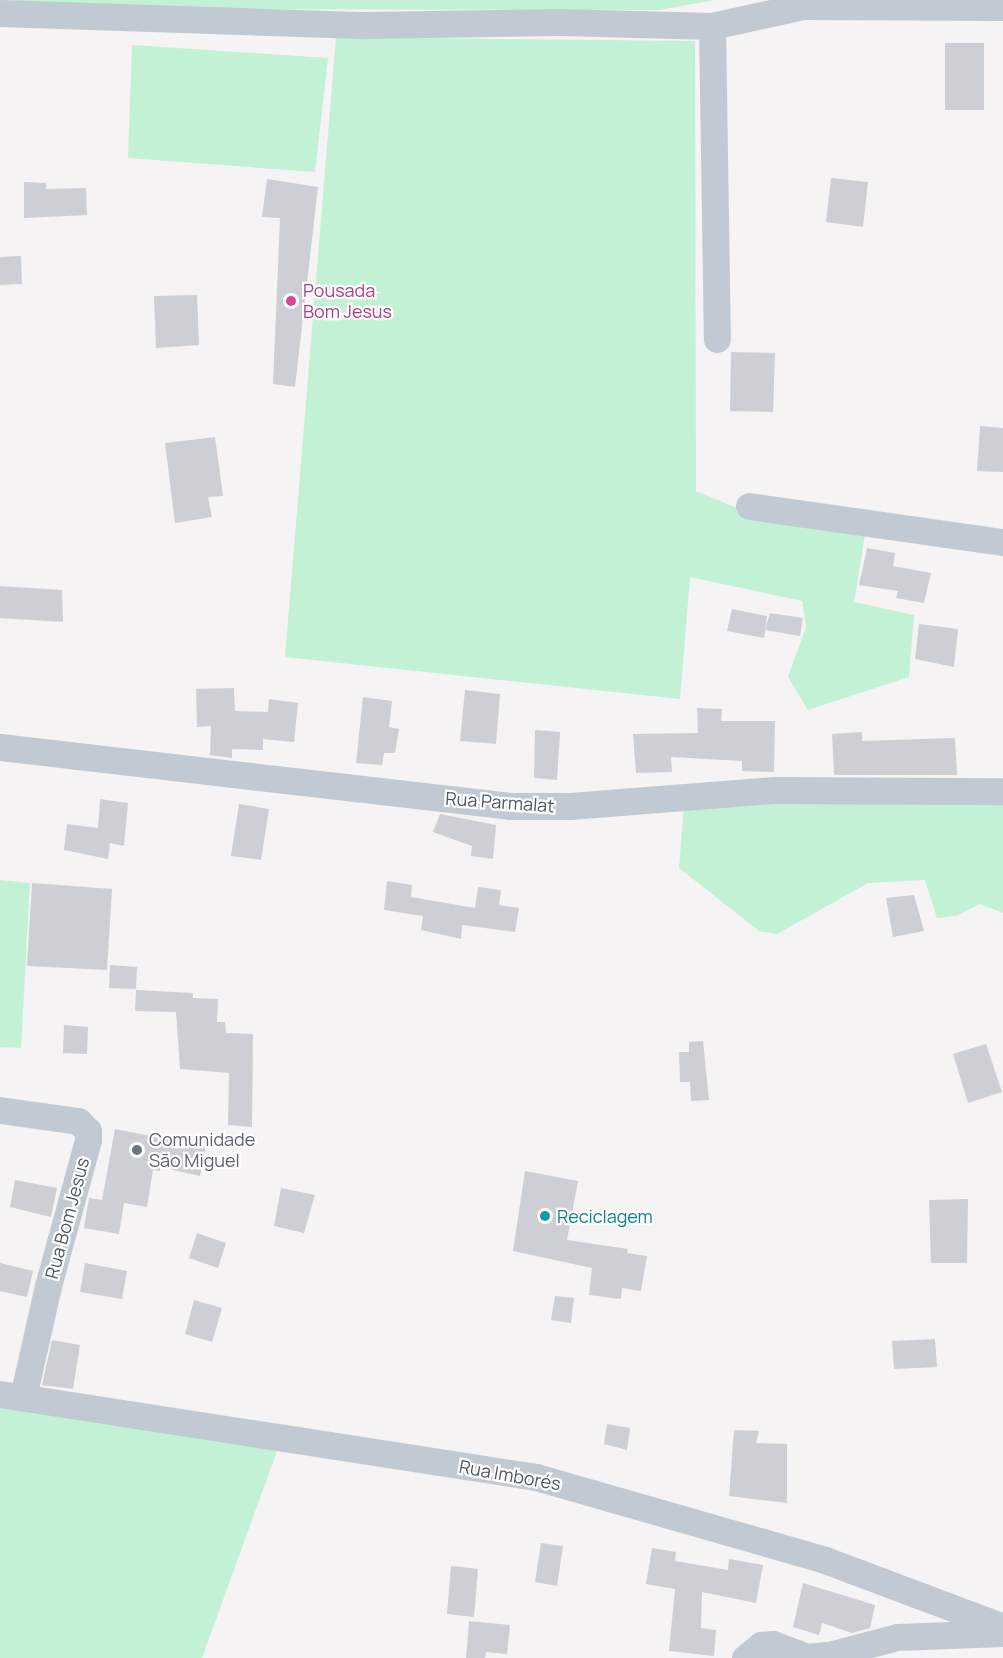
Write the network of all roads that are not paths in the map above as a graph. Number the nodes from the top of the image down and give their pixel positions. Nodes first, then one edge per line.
1 (1003, 7) edge
2 (0, 14) edge
3 (712, 26) junction
4 (717, 339) dead end
5 (749, 506) dead end
6 (1003, 542) edge
7 (0, 747) edge
8 (1003, 791) edge
9 (0, 1110) edge
10 (12, 1395) edge
11 (1003, 1627) edge
12 (1003, 1633) edge
13 (822, 1656) edge
14 (745, 1658) edge

1 - 3 street
2 - 3 street
3 - 4 street
5 - 6 street
7 - 8 street, Rua Parmalat
9 - 10 street, Rua Bom Jesus
10 - 11 street, Rua Imborés
12 - 13 street
13 - 14 street

